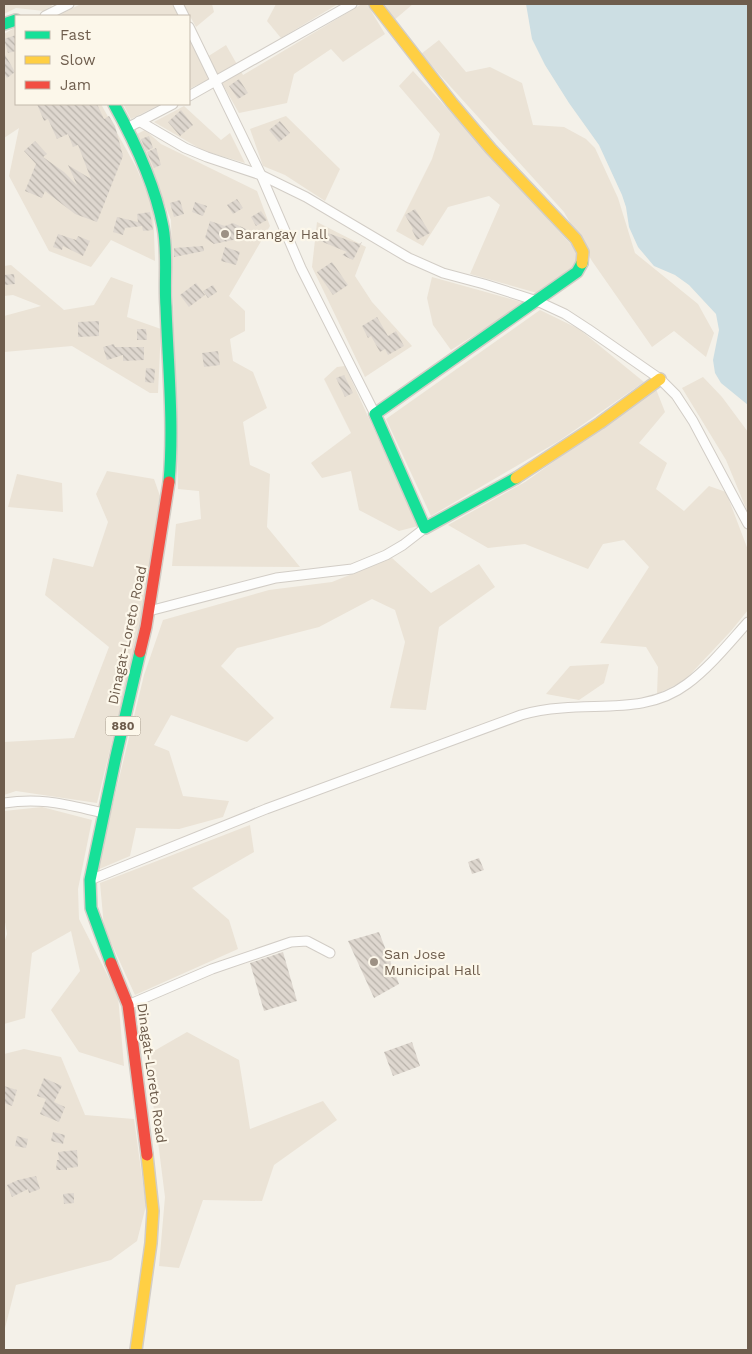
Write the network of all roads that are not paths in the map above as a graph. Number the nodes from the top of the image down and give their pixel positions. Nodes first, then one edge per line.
1 (69, 4) edge
2 (352, 4) edge
3 (375, 4) edge
4 (59, 6) edge
5 (46, 15) edge
6 (190, 28) edge
7 (215, 82) junction
8 (190, 95) edge
9 (115, 105) edge
10 (171, 105) edge
11 (139, 121) junction
12 (127, 128) junction
13 (261, 175) junction
14 (537, 301) junction
15 (660, 379) junction
16 (375, 414) junction
17 (748, 524) edge
18 (425, 528) junction
19 (149, 611) junction
20 (748, 622) edge
21 (4, 803) edge
22 (104, 813) junction
23 (90, 880) junction
24 (330, 953) dead end
25 (128, 1005) junction
26 (136, 1350) edge

1 - 4 street
2 - 7 street
3 - 14 main road
4 - 5 street
6 - 7 street
7 - 8 street
7 - 13 street
9 - 12 main road, Dinagat-Loreto Road / 880
10 - 11 street
11 - 12 street
11 - 13 street
12 - 19 main road, Dinagat-Loreto Road / 880
13 - 14 street
13 - 16 street
14 - 15 street
14 - 16 main road
15 - 17 street
15 - 18 main road
16 - 18 main road
18 - 19 street
19 - 22 main road, Dinagat-Loreto Road / 880
20 - 23 street
21 - 22 street
22 - 23 main road, Dinagat-Loreto Road / 880
23 - 25 main road, Dinagat-Loreto Road / 880
24 - 25 street
25 - 26 main road, Dinagat-Loreto Road / 880

